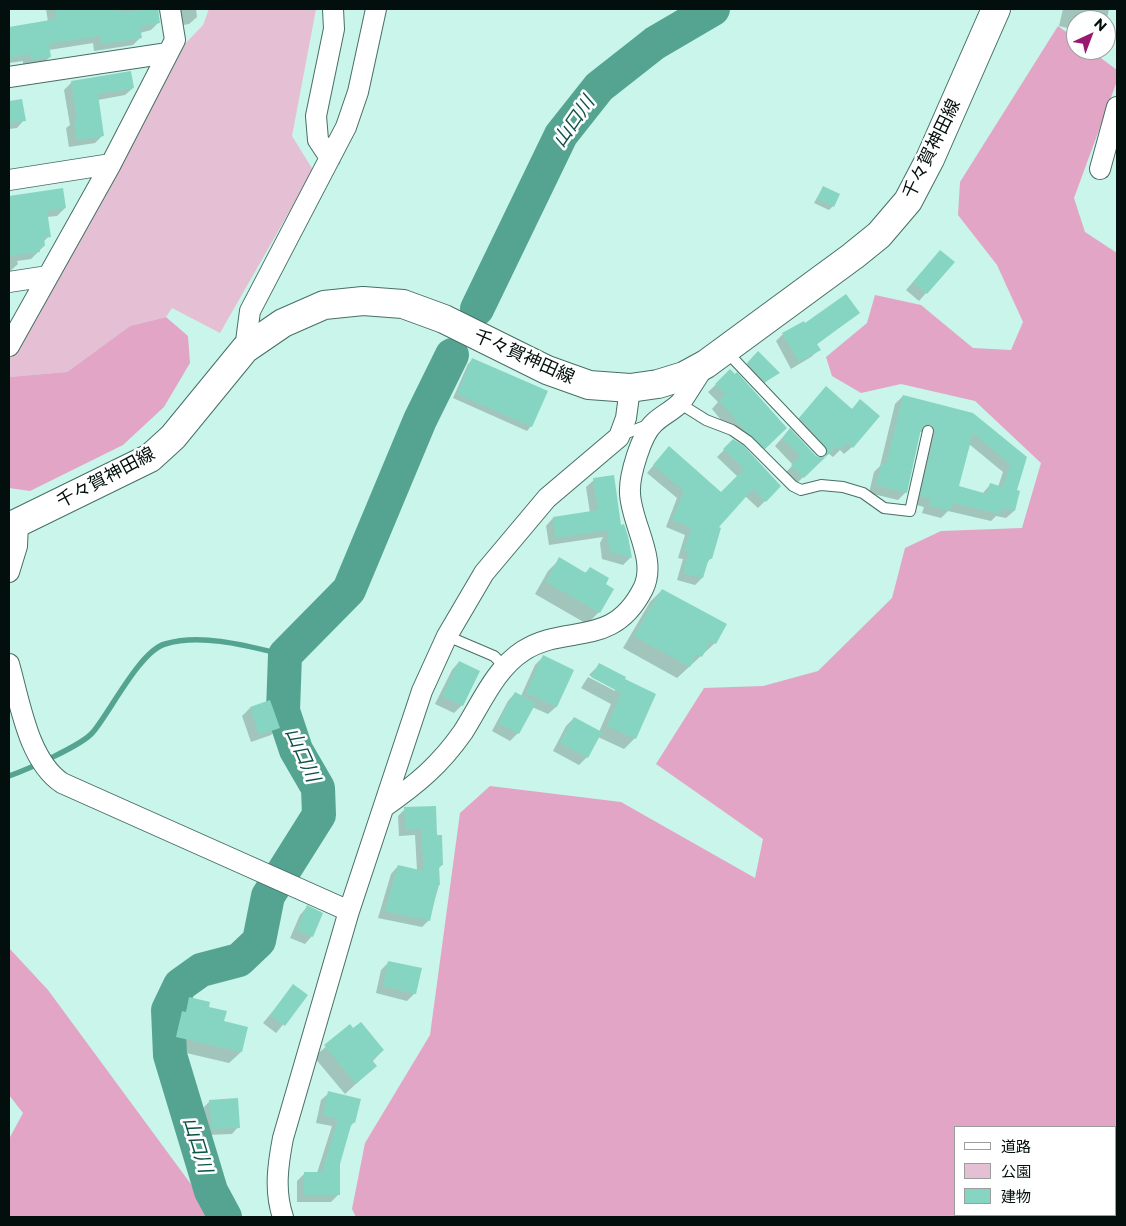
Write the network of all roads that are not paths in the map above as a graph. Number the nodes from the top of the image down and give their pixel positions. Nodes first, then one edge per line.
1 (170, 9) edge
2 (333, 9) edge
3 (376, 9) edge
4 (996, 9) edge
5 (168, 53) junction
6 (9, 77) edge
7 (1116, 118) edge
8 (330, 158) junction
9 (111, 164) junction
10 (1100, 169) dead end
11 (9, 180) edge
12 (48, 276) junction
13 (9, 282) edge
14 (9, 346) edge
15 (246, 349) junction
16 (715, 357) junction
17 (630, 388) junction
18 (679, 403) junction
19 (653, 423) junction
20 (928, 431) dead end
21 (618, 437) junction
22 (821, 451) dead end
23 (13, 525) edge
24 (9, 572) edge
25 (447, 636) junction
26 (9, 664) edge
27 (502, 670) junction
28 (384, 807) junction
29 (349, 911) junction
30 (283, 1217) edge

1 - 5 street
2 - 8 street
3 - 8 street
4 - 16 main road, 千々賀神田線
5 - 6 street
5 - 9 street
7 - 10 street
8 - 15 street
9 - 11 street
9 - 12 street
12 - 13 street
12 - 14 street
15 - 17 main road, 千々賀神田線
15 - 23 main road, 千々賀神田線
16 - 17 main road, 千々賀神田線
16 - 18 street
16 - 22 lane
17 - 21 street
18 - 19 street
18 - 20 lane
19 - 21 lane
19 - 27 street
21 - 25 street
23 - 24 street
25 - 27 lane
25 - 28 street
26 - 29 street
27 - 28 street
28 - 29 street
29 - 30 street

